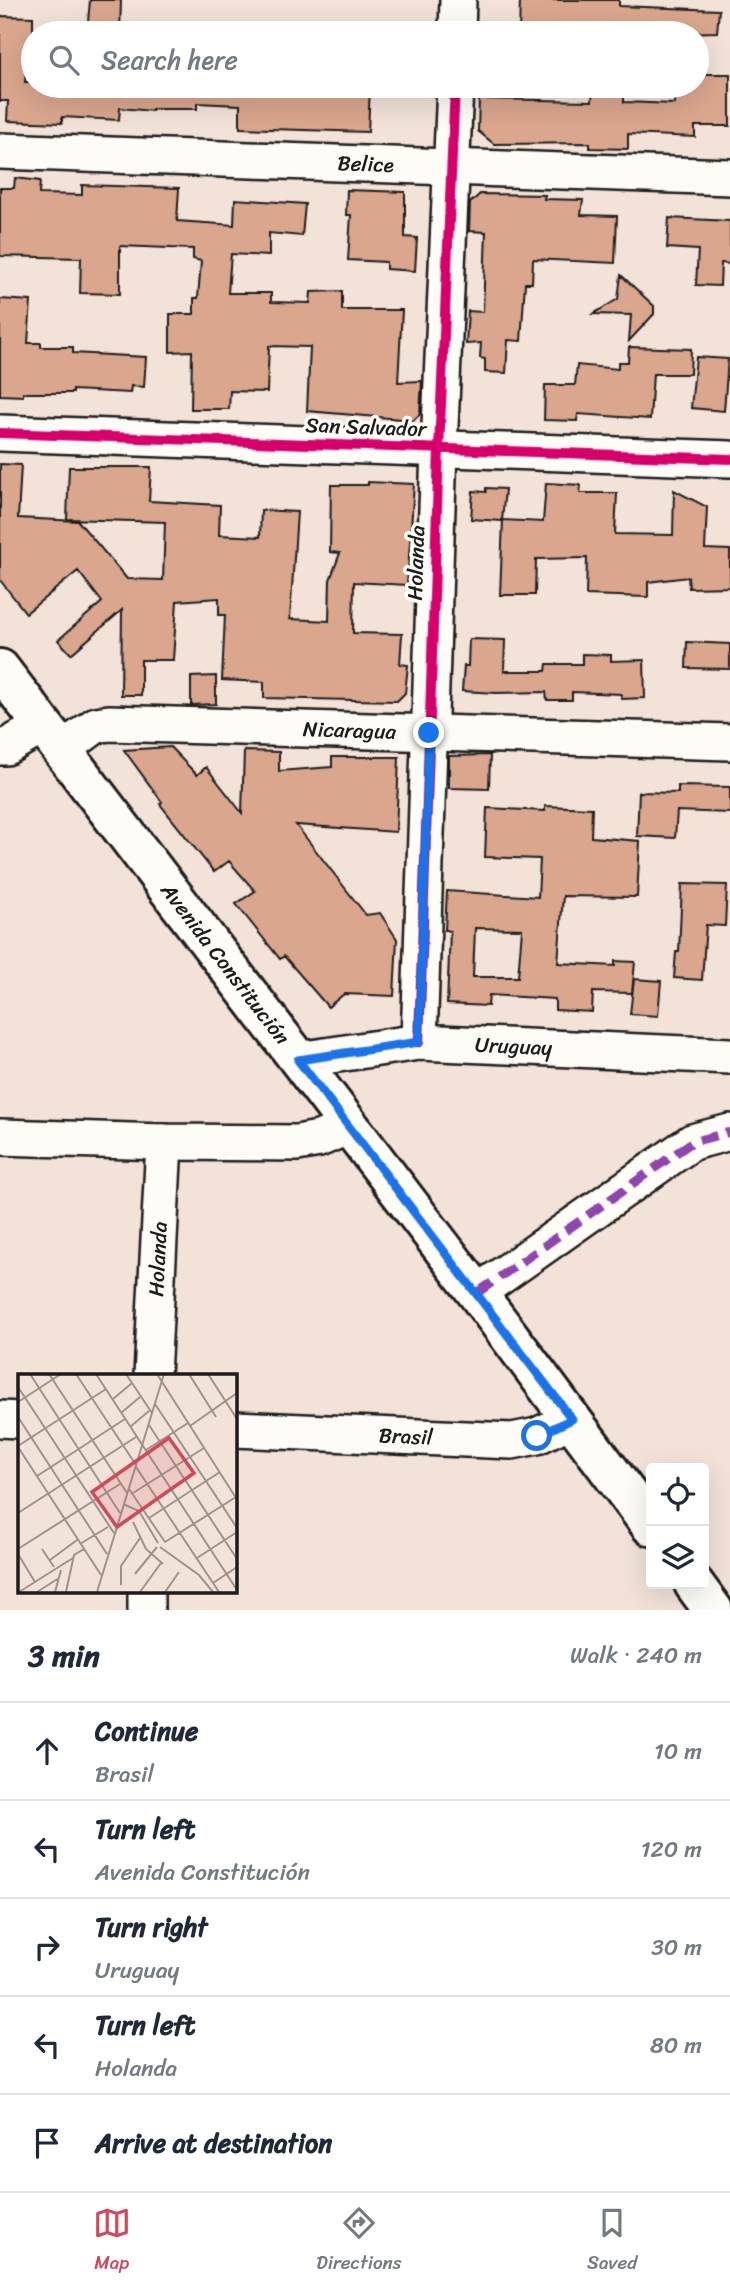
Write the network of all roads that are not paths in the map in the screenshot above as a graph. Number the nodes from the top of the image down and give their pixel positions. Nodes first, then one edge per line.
1 (458, 0) edge
2 (457, 21) edge
3 (455, 98) edge
4 (0, 151) edge
5 (452, 167) junction
6 (730, 177) edge
7 (0, 433) edge
8 (439, 449) junction
9 (730, 459) edge
10 (0, 669) edge
11 (429, 733) junction
12 (52, 738) junction
13 (730, 742) edge
14 (0, 747) edge
15 (419, 1042) junction
16 (730, 1056) edge
17 (298, 1060) junction
18 (349, 1126) junction
19 (730, 1132) edge
20 (0, 1137) edge
21 (164, 1142) junction
22 (477, 1293) junction
23 (152, 1374) edge
24 (0, 1419) edge
25 (572, 1419) junction
26 (18, 1420) edge
27 (236, 1429) edge
28 (646, 1519) edge
29 (698, 1589) edge
30 (146, 1592) edge
31 (146, 1610) edge
32 (713, 1610) edge

1 - 2 street
3 - 5 street, Holanda
4 - 5 street, Belice
5 - 6 street, Belice
5 - 8 street, Holanda
7 - 8 street, San Salvador
8 - 9 street, San Salvador
8 - 11 street, Holanda
10 - 12 main road, Avenida Constitución
11 - 12 street, Nicaragua
11 - 13 street, Nicaragua
11 - 15 street, Holanda
12 - 14 street, Nicaragua
12 - 17 main road, Avenida Constitución
15 - 16 street, Uruguay
15 - 17 street, Uruguay
17 - 18 main road, Avenida Constitución
18 - 21 street
18 - 22 main road, Avenida Constitución
19 - 22 street
20 - 21 street
21 - 23 street, Holanda
22 - 25 main road, Avenida Constitución
24 - 26 street
25 - 27 street, Brasil
25 - 28 main road, Avenida Constitución
29 - 32 main road
30 - 31 street

